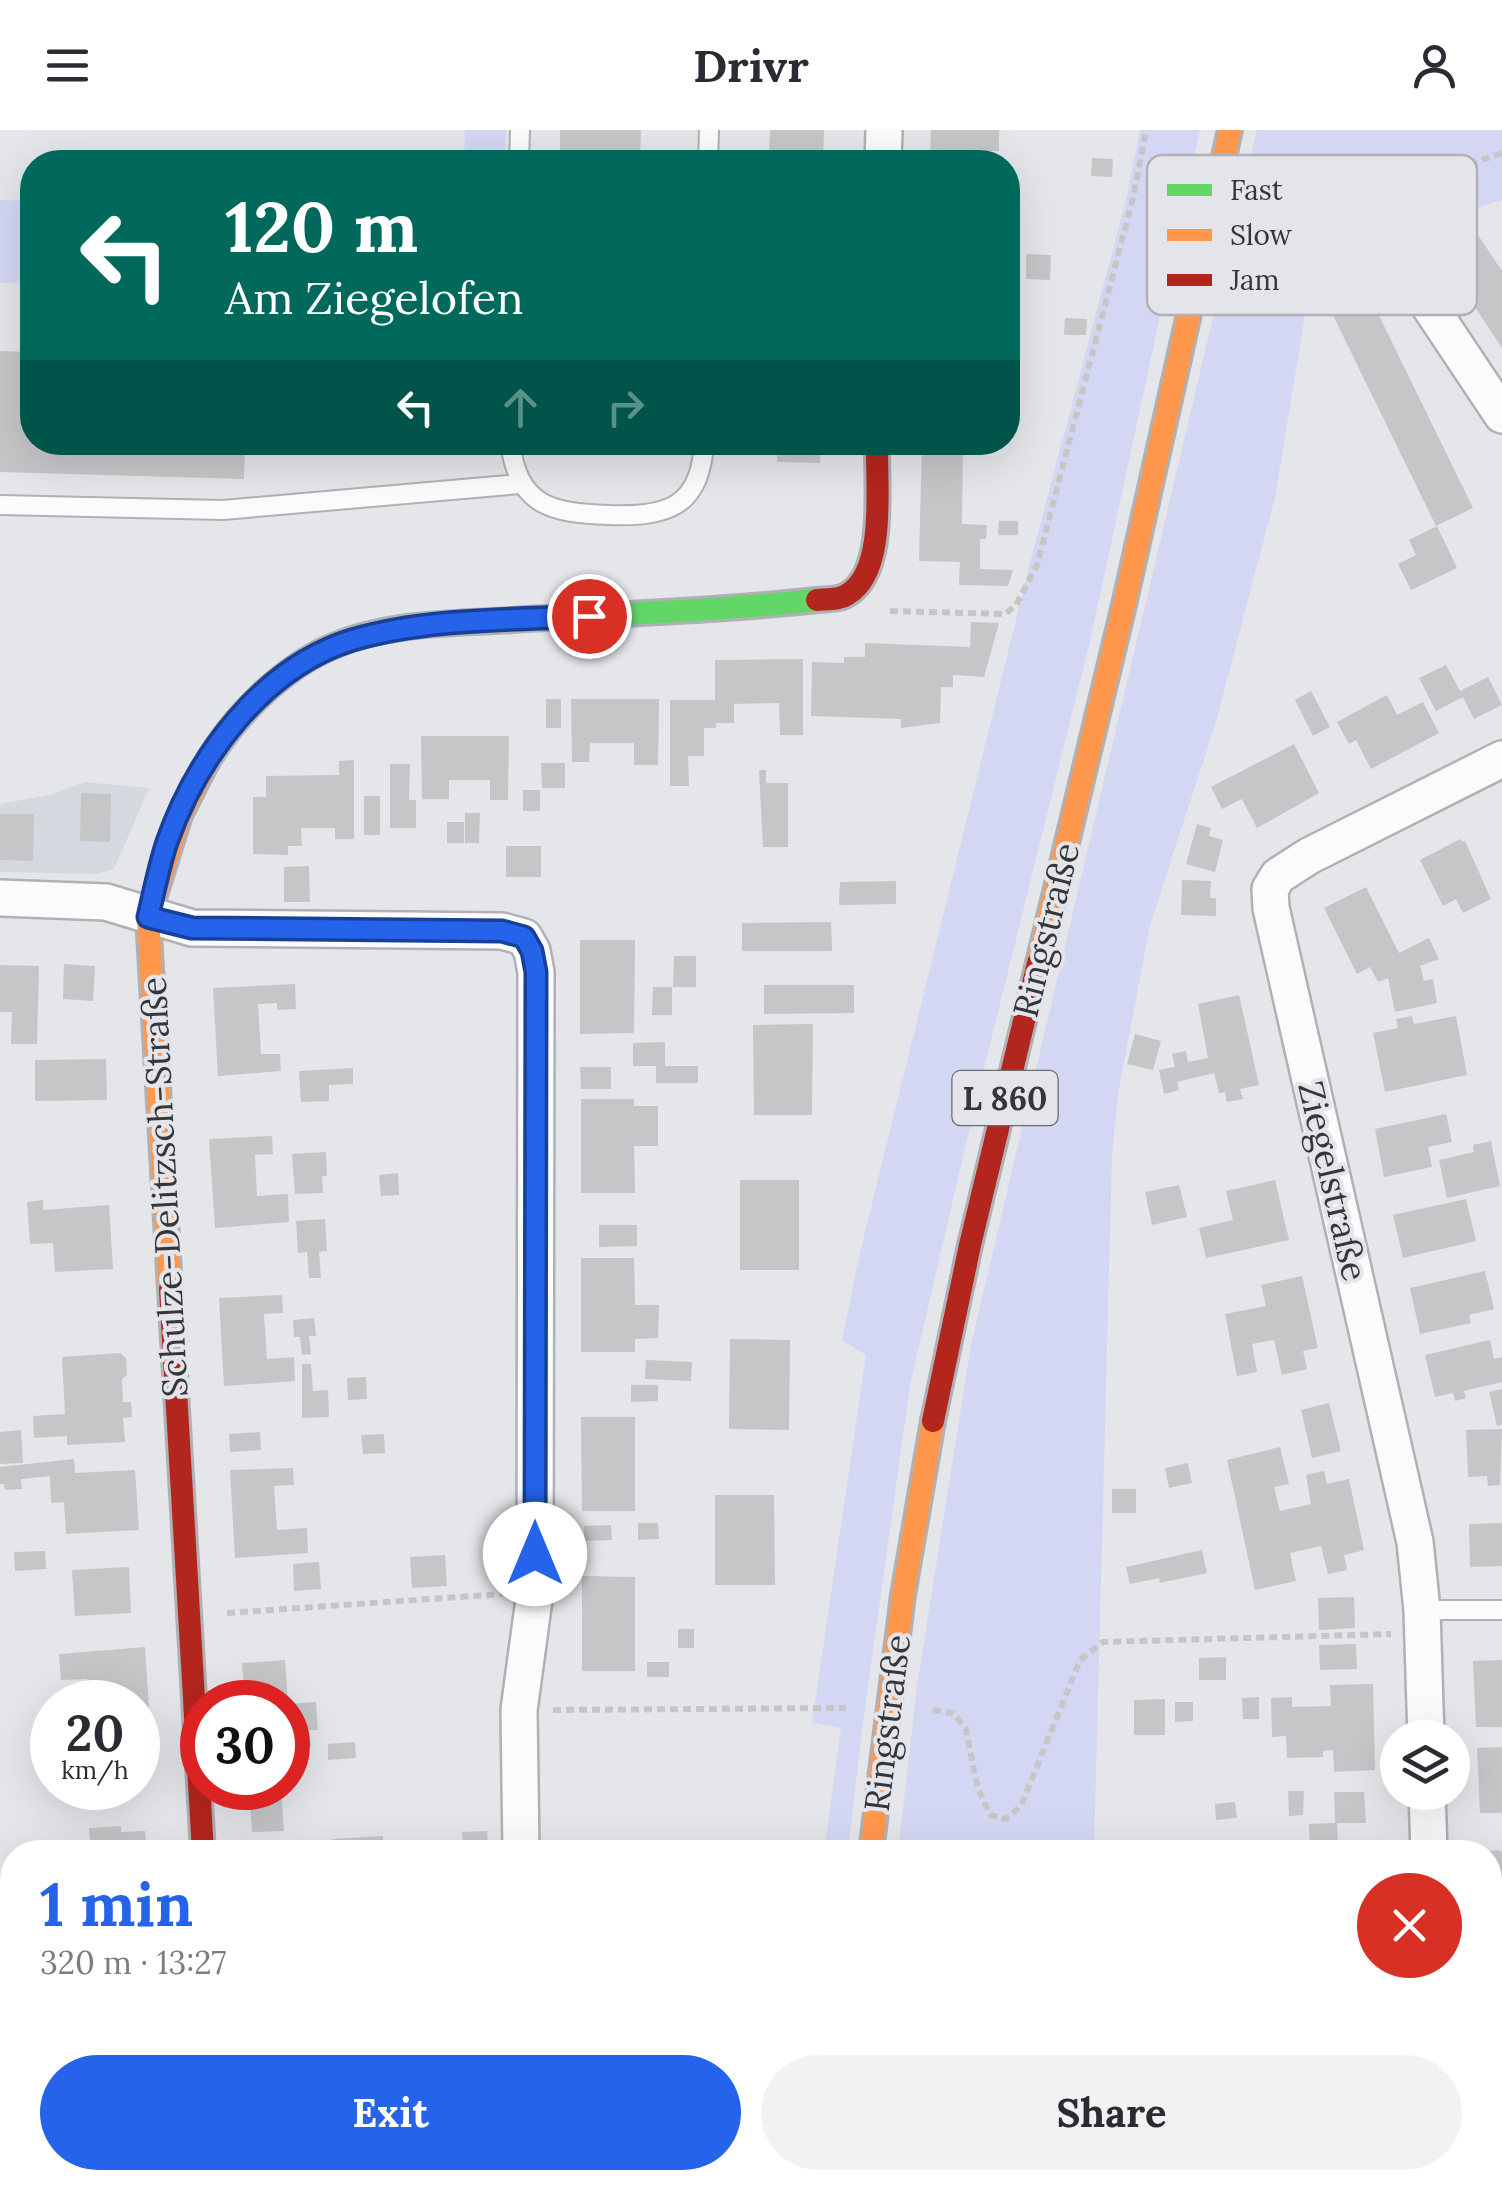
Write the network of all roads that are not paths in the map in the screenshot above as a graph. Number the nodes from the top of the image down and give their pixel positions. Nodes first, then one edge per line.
1 (1230, 130) edge
2 (1224, 155) edge
3 (1189, 315) edge
4 (1435, 315) edge
5 (1502, 415) edge
6 (513, 455) edge
7 (703, 455) edge
8 (876, 455) edge
9 (520, 484) junction
10 (0, 505) edge
11 (1502, 759) edge
12 (0, 898) edge
13 (148, 917) junction
14 (1502, 1610) edge
15 (1422, 1622) junction
16 (1425, 1720) edge
17 (1429, 1810) edge
18 (202, 1840) edge
19 (521, 1840) edge
20 (872, 1840) edge
21 (1430, 1840) edge

1 - 2 street, Ringstraße / L 860
3 - 20 street, Ringstraße / L 860
4 - 5 street
6 - 9 lane
7 - 9 lane
8 - 13 street, Schulze-Delitzsch-Straße
9 - 10 lane
11 - 15 street, Ziegelstraße
12 - 13 street
13 - 18 street, Schulze-Delitzsch-Straße
13 - 19 street
14 - 15 lane
15 - 16 street, Ziegelstraße
17 - 21 street

